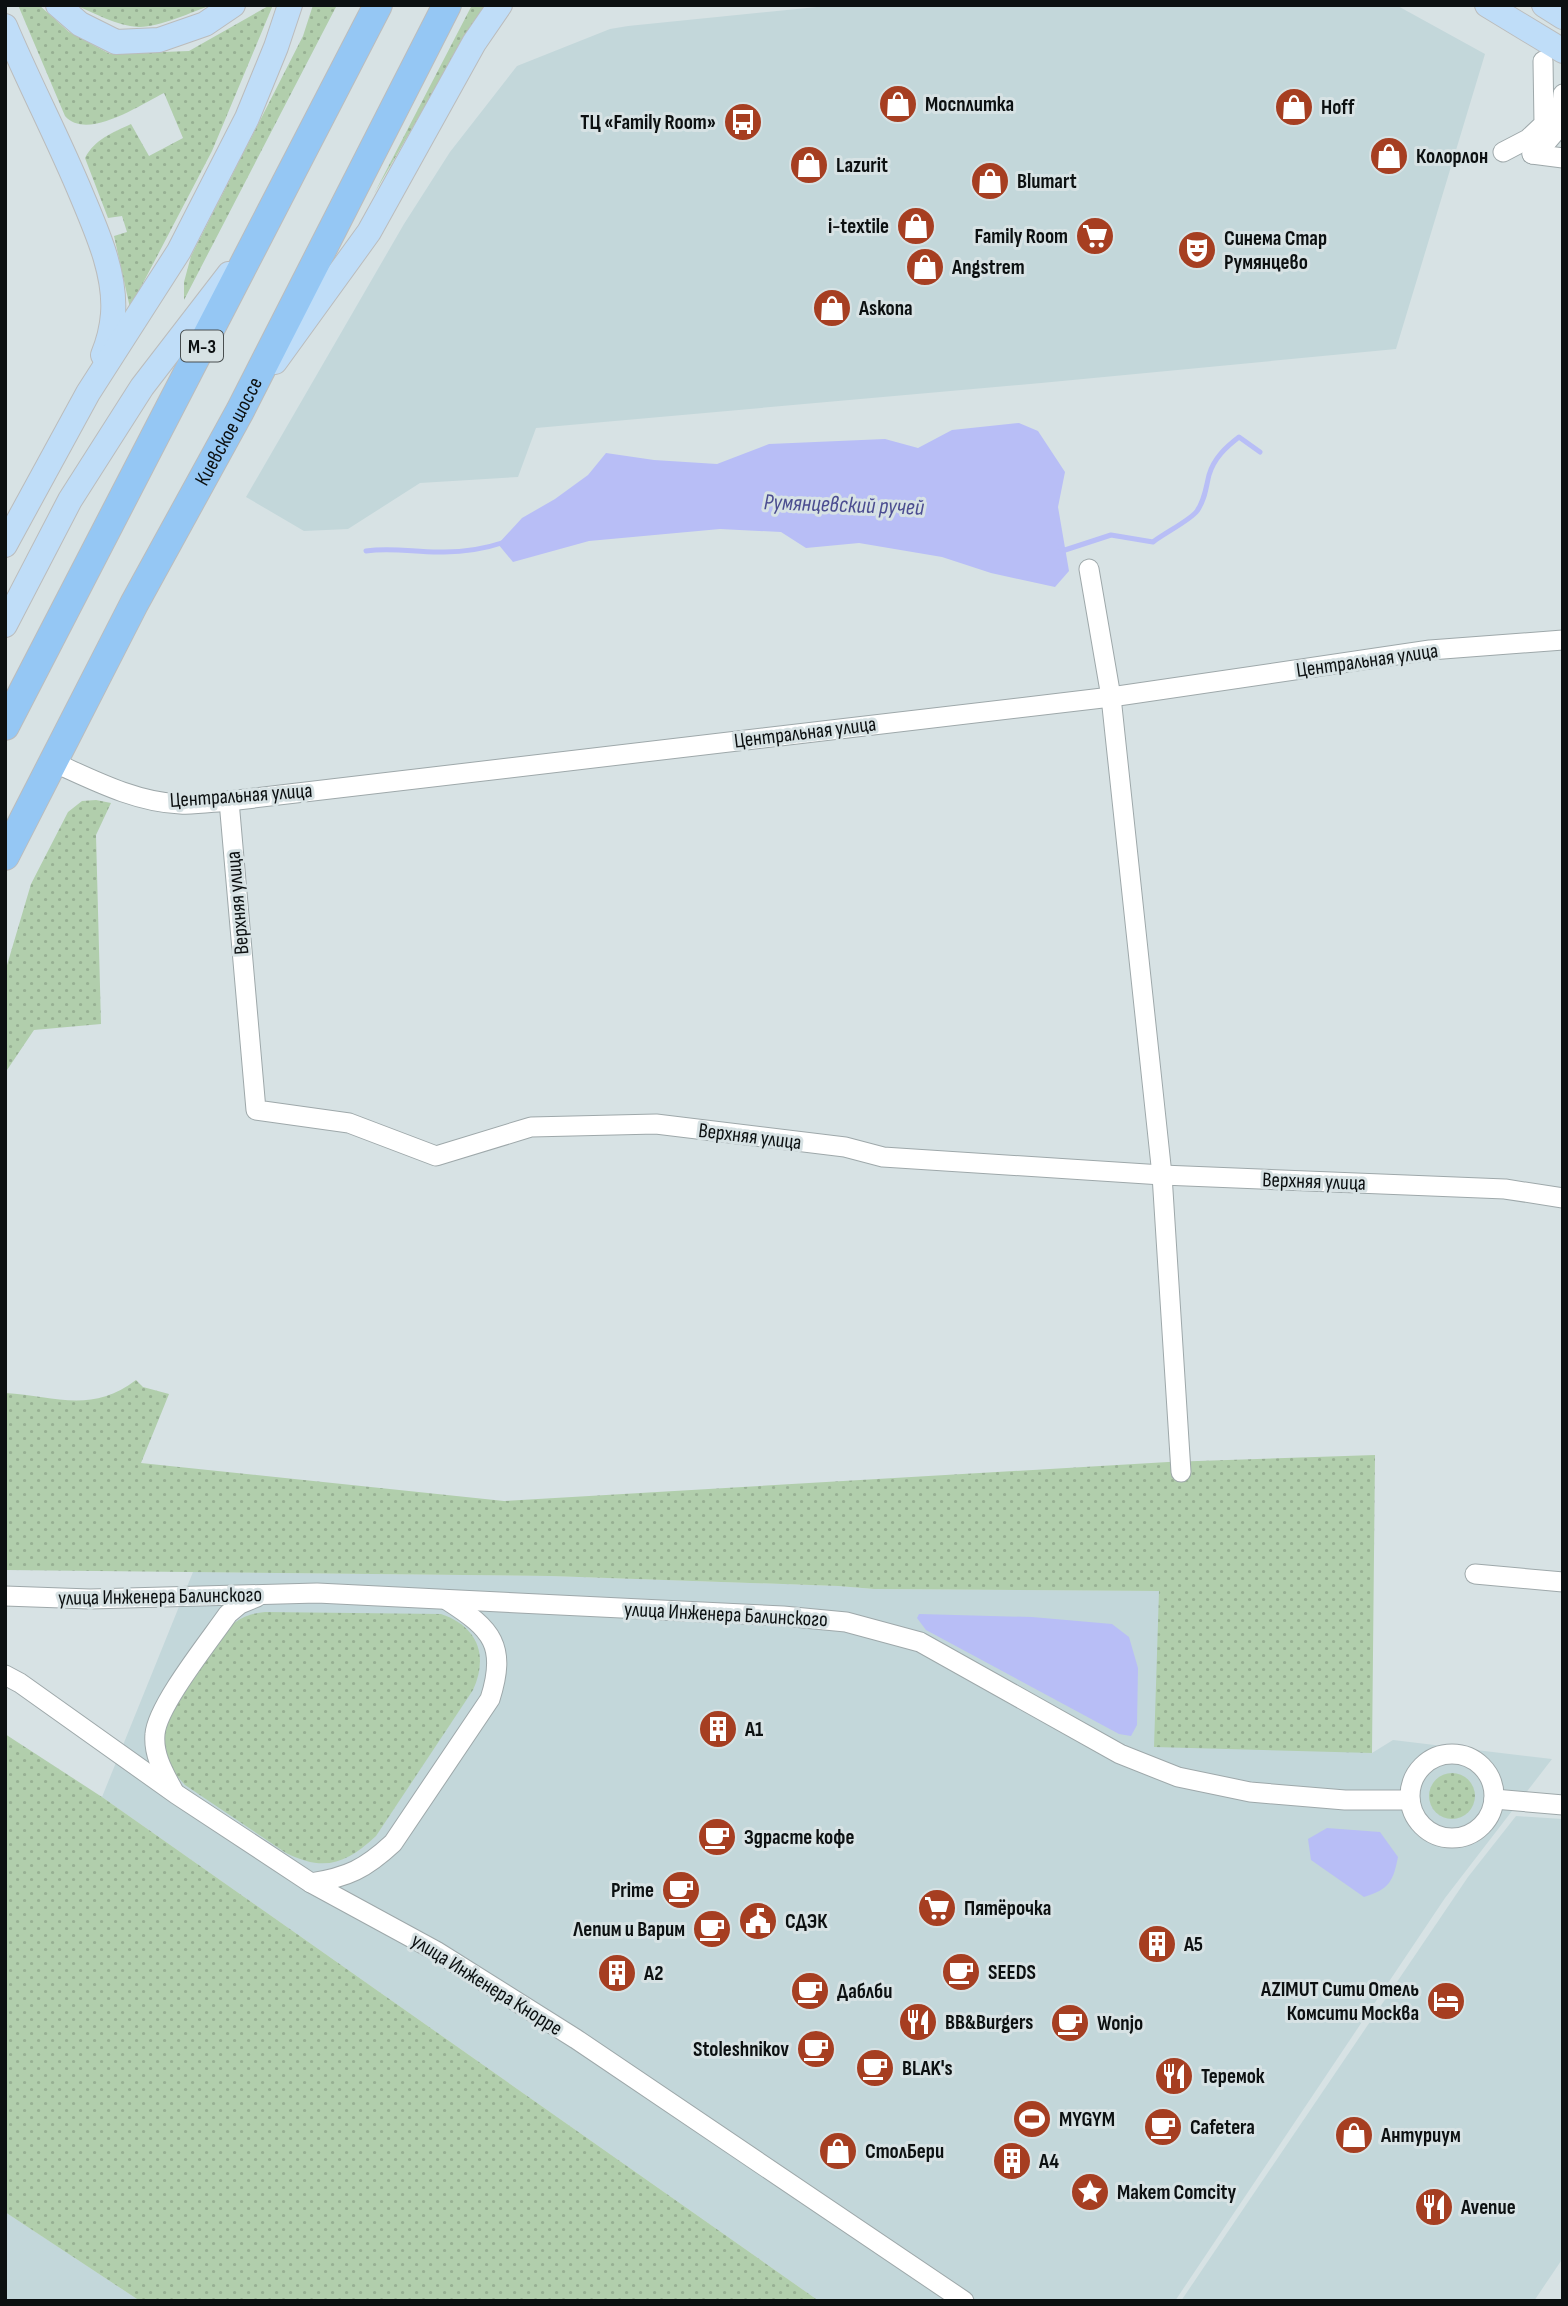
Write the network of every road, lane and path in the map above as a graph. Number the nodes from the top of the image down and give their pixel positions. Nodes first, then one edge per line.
1 (58, 5) edge
2 (233, 5) edge
3 (290, 5) edge
4 (379, 5) edge
5 (447, 5) edge
6 (500, 5) edge
7 (521, 5) edge
8 (1487, 5) edge
9 (1544, 5) edge
10 (1563, 17) edge
11 (5, 26) edge
12 (1553, 56) edge
13 (456, 77) junction
14 (1563, 94) edge
15 (1503, 152) dead end
16 (1563, 158) edge
17 (258, 238) junction
18 (88, 393) junction
19 (240, 411) junction
20 (5, 545) edge
21 (1089, 569) dead end
22 (5, 625) edge
23 (1563, 640) edge
24 (1111, 697) junction
25 (5, 726) edge
26 (52, 762) junction
27 (229, 800) junction
28 (5, 856) edge
29 (1162, 1175) junction
30 (1563, 1198) edge
31 (1181, 1472) dead end
32 (1475, 1574) dead end
33 (1563, 1582) edge
34 (262, 1595) junction
35 (5, 1596) edge
36 (445, 1600) junction
37 (5, 1675) edge
38 (176, 1794) junction
39 (1494, 1799) junction
40 (1410, 1800) junction
41 (1563, 1805) edge
42 (311, 1883) junction
43 (964, 2301) edge

1 - 2 main road
3 - 18 main road
4 - 17 highway, М-3
5 - 19 highway, Киевское шоссе
6 - 13 main road
7 - 13 main road
8 - 12 main road
9 - 10 main road
11 - 18 main road
12 - 15 street
13 - 19 main road
14 - 16 street
17 - 22 main road
17 - 25 highway, М-3
18 - 20 main road
19 - 26 highway, Киевское шоссе
21 - 24 street
23 - 24 street, Центральная улица
24 - 27 street, Центральная улица
24 - 29 street
26 - 27 street, Центральная улица
26 - 28 highway, Киевское шоссе
27 - 29 street, Верхняя улица
29 - 30 street, Верхняя улица
29 - 31 street
32 - 33 street
34 - 35 street, улица Инженера Балинского
34 - 36 street, улица Инженера Балинского
34 - 38 street
36 - 40 street, улица Инженера Балинского
36 - 42 street
37 - 38 street, улица Инженера Кнорре
38 - 42 street, улица Инженера Кнорре
39 - 40 street
39 - 40 street
39 - 41 street
42 - 43 street, улица Инженера Кнорре

